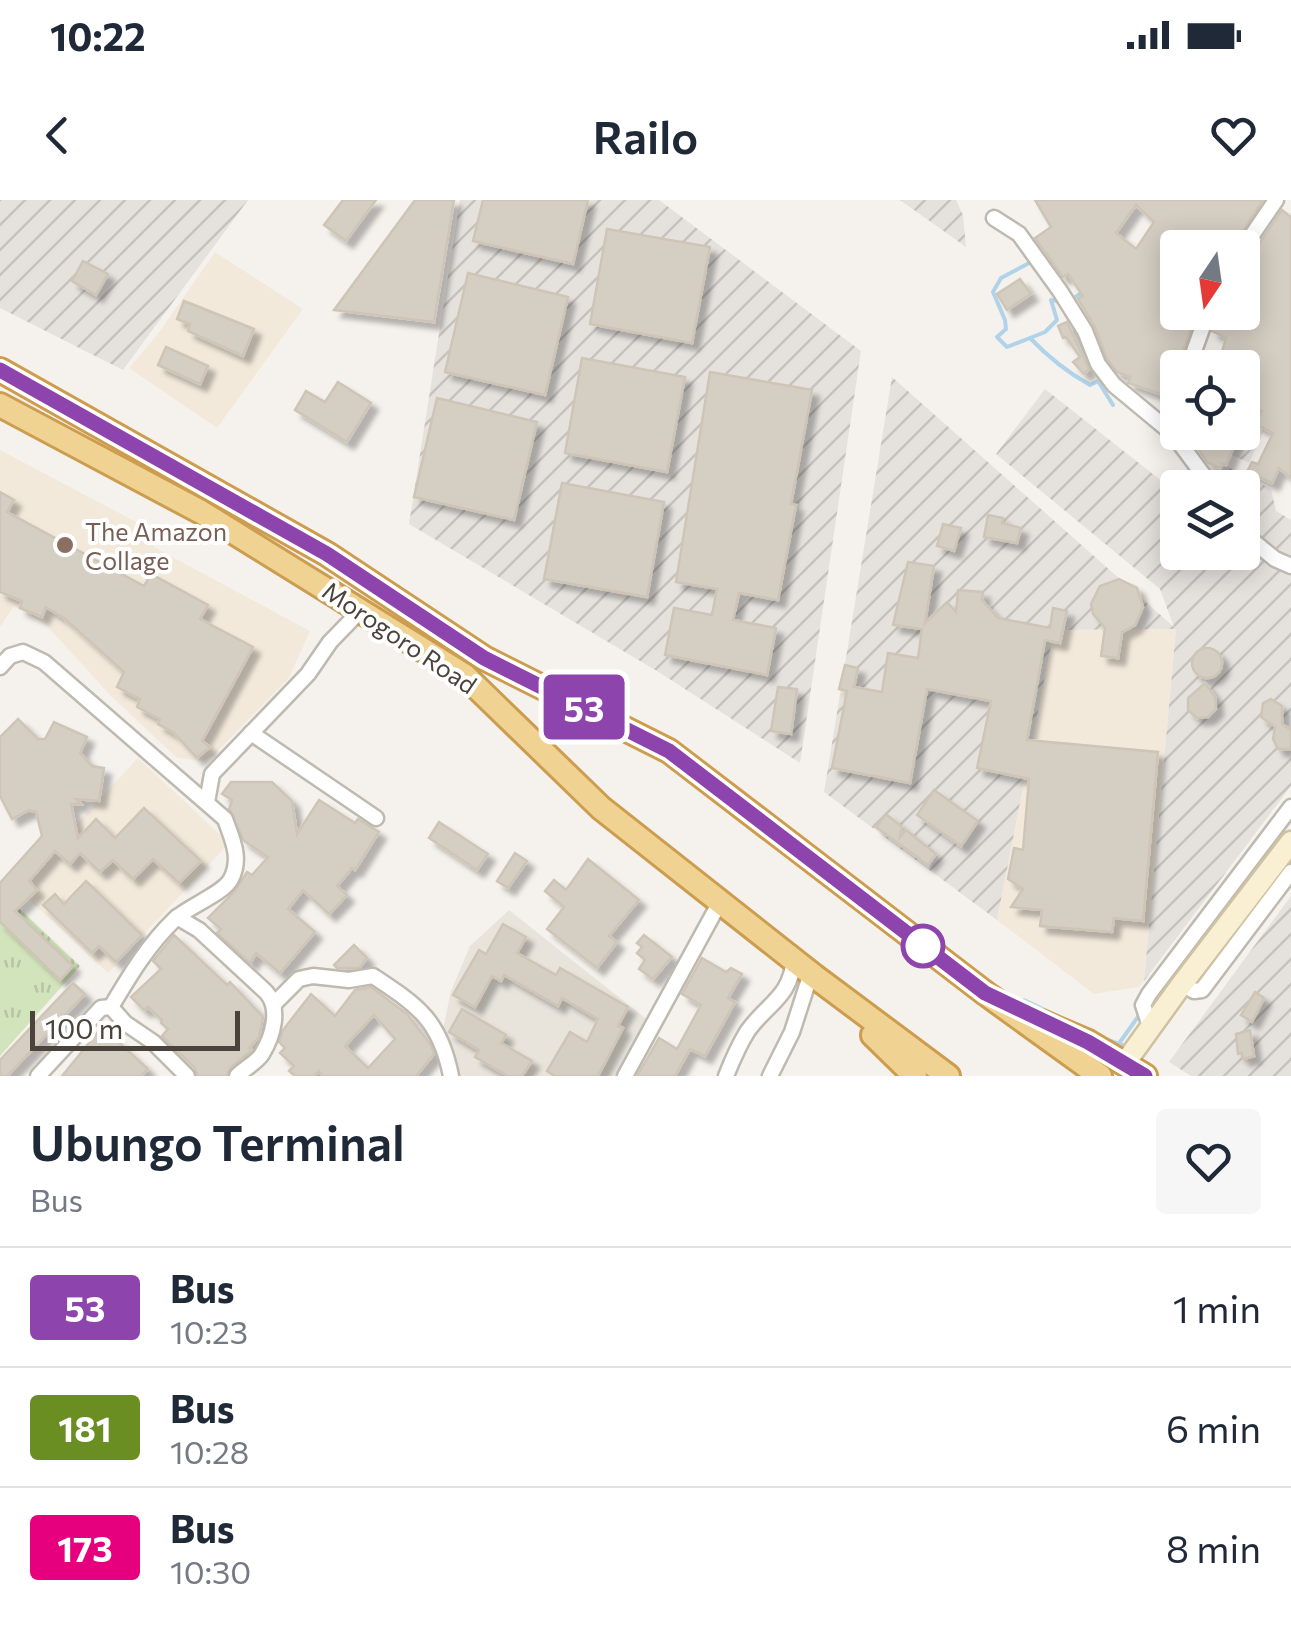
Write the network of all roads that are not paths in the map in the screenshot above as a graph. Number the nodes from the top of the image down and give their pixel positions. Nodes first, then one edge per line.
1 (1276, 200) edge
2 (994, 218) dead end
3 (1256, 230) edge
4 (0, 370) edge
5 (0, 405) edge
6 (1160, 422) edge
7 (1183, 450) edge
8 (1199, 470) edge
9 (1260, 547) edge
10 (1291, 566) edge
11 (362, 609) junction
12 (0, 668) edge
13 (251, 733) junction
14 (207, 802) junction
15 (1291, 807) edge
16 (376, 818) dead end
17 (1291, 842) edge
18 (1291, 872) edge
19 (721, 900) junction
20 (177, 917) junction
21 (806, 969) junction
22 (1182, 984) junction
23 (985, 993) junction
24 (274, 1004) junction
25 (111, 1007) junction
26 (1151, 1029) junction
27 (1135, 1069) edge
28 (38, 1076) edge
29 (188, 1076) edge
30 (237, 1076) edge
31 (450, 1076) edge
32 (625, 1076) edge
33 (726, 1076) edge
34 (770, 1076) edge
35 (915, 1076) edge
36 (948, 1076) edge
37 (1100, 1076) edge

1 - 3 street
2 - 6 street
4 - 23 highway, Morogoro Road
5 - 11 highway, Morogoro Road
7 - 8 street
9 - 10 street
11 - 13 street
11 - 19 highway, Morogoro Road
12 - 14 street
13 - 14 street
13 - 16 street
14 - 20 street
15 - 26 street
17 - 22 main road
18 - 22 street
19 - 21 highway, Morogoro Road
19 - 32 street
20 - 24 street
20 - 25 street
21 - 33 street
21 - 34 street
21 - 35 highway
21 - 36 highway, Morogoro Road
22 - 26 main road
23 - 27 highway
23 - 37 highway, Morogoro Road
24 - 30 street
24 - 31 street
25 - 28 street
25 - 29 street
26 - 27 main road

